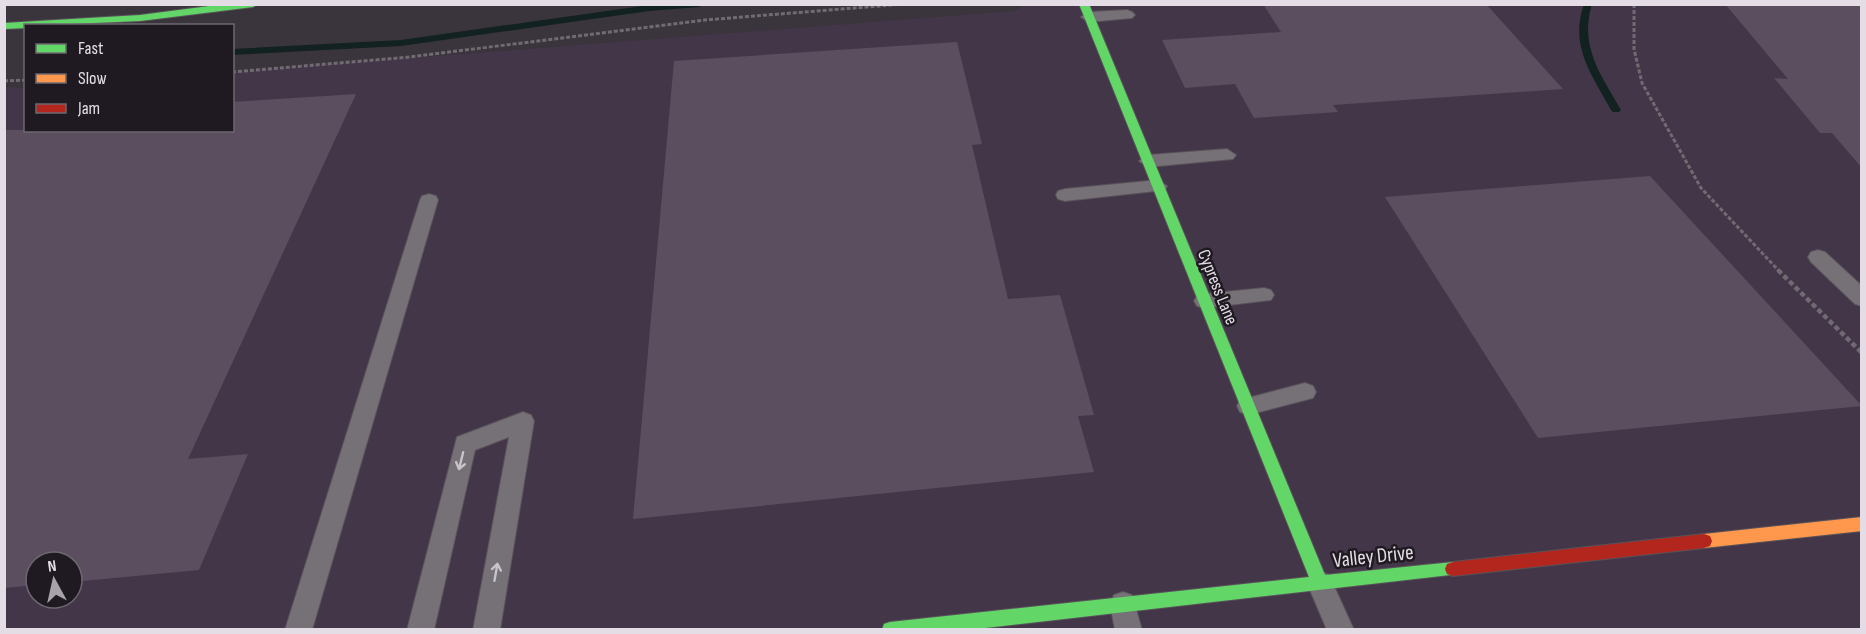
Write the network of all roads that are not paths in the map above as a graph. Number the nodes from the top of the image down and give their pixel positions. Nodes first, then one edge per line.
1 (253, 4) edge
2 (1086, 11) edge
3 (1127, 15) dead end
4 (38, 24) edge
5 (24, 25) edge
6 (4, 26) edge
7 (1227, 155) dead end
8 (1148, 162) junction
9 (1158, 186) junction
10 (1065, 195) dead end
11 (429, 200) dead end
12 (1818, 257) dead end
13 (1264, 295) dead end
14 (1862, 299) edge
15 (1204, 301) junction
16 (1305, 392) dead end
17 (1248, 406) junction
18 (1862, 524) edge
19 (1320, 583) junction
20 (1126, 617) edge
21 (298, 630) edge
22 (420, 630) edge
23 (486, 630) edge
24 (890, 630) edge
25 (1341, 630) edge

1 - 4 street
2 - 3 lane
2 - 8 street, Cypress Lane
5 - 6 street
7 - 8 lane
8 - 9 street, Cypress Lane
9 - 10 lane
9 - 15 street, Cypress Lane
11 - 21 lane
12 - 14 lane
13 - 15 lane
15 - 17 street, Cypress Lane
16 - 17 lane
17 - 19 street, Cypress Lane
18 - 19 street, Valley Drive
19 - 20 street, Valley Drive
19 - 25 lane
20 - 24 street, Valley Drive
23 -> 22 lane

